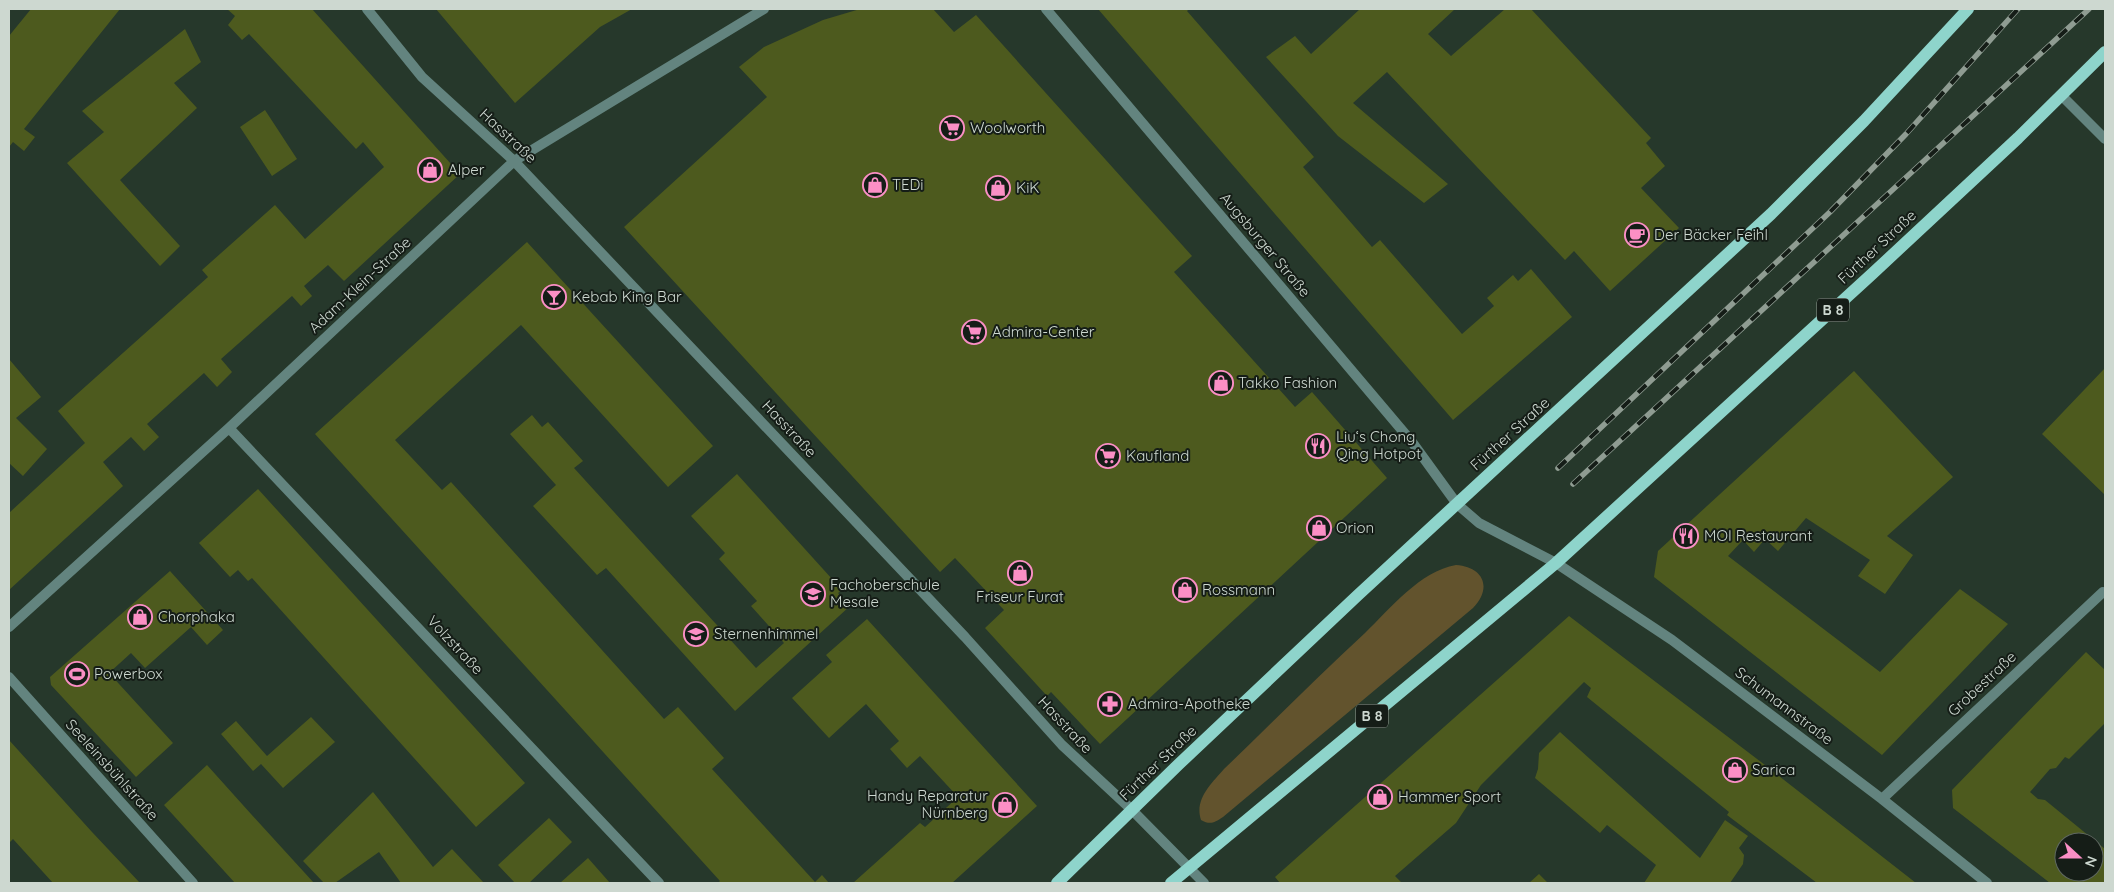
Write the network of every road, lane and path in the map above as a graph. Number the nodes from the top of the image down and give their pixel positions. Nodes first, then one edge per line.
1 (367, 9) edge
2 (764, 9) edge
3 (1046, 9) edge
4 (1968, 9) edge
5 (2105, 52) edge
6 (2061, 95) junction
7 (2105, 139) edge
8 (514, 160) junction
9 (228, 428) junction
10 (1457, 504) junction
11 (1556, 563) junction
12 (2103, 592) dead end
13 (9, 627) edge
14 (9, 677) edge
15 (1882, 799) junction
16 (1132, 810) junction
17 (1189, 869) junction
18 (193, 883) edge
19 (659, 883) edge
20 (1058, 883) edge
21 (1171, 883) edge
22 (1204, 883) edge
23 (1987, 883) edge

1 - 8 street, Hasstraße
2 - 8 street, Adam-Klein-Straße
3 - 10 street, Augsburger Straße
4 - 10 main road, Fürther Straße
5 - 6 main road, Fürther Straße / B 8
6 - 7 street
6 - 11 main road, Fürther Straße / B 8
8 - 9 street, Adam-Klein-Straße
8 - 16 street, Hasstraße
9 - 13 street, Adam-Klein-Straße
9 - 19 street, Volzstraße
10 - 11 street
10 - 16 main road, Fürther Straße
11 - 15 street, Schumannstraße
11 - 17 main road, Fürther Straße / B 8
12 - 15 street, Grobestraße
14 - 18 street, Seeleinsbühlstraße
15 - 23 street, Schumannstraße
16 - 17 street, Hasstraße
16 - 20 main road, Fürther Straße
17 - 21 main road, Fürther Straße / B 8
17 - 22 street, Hasstraße

